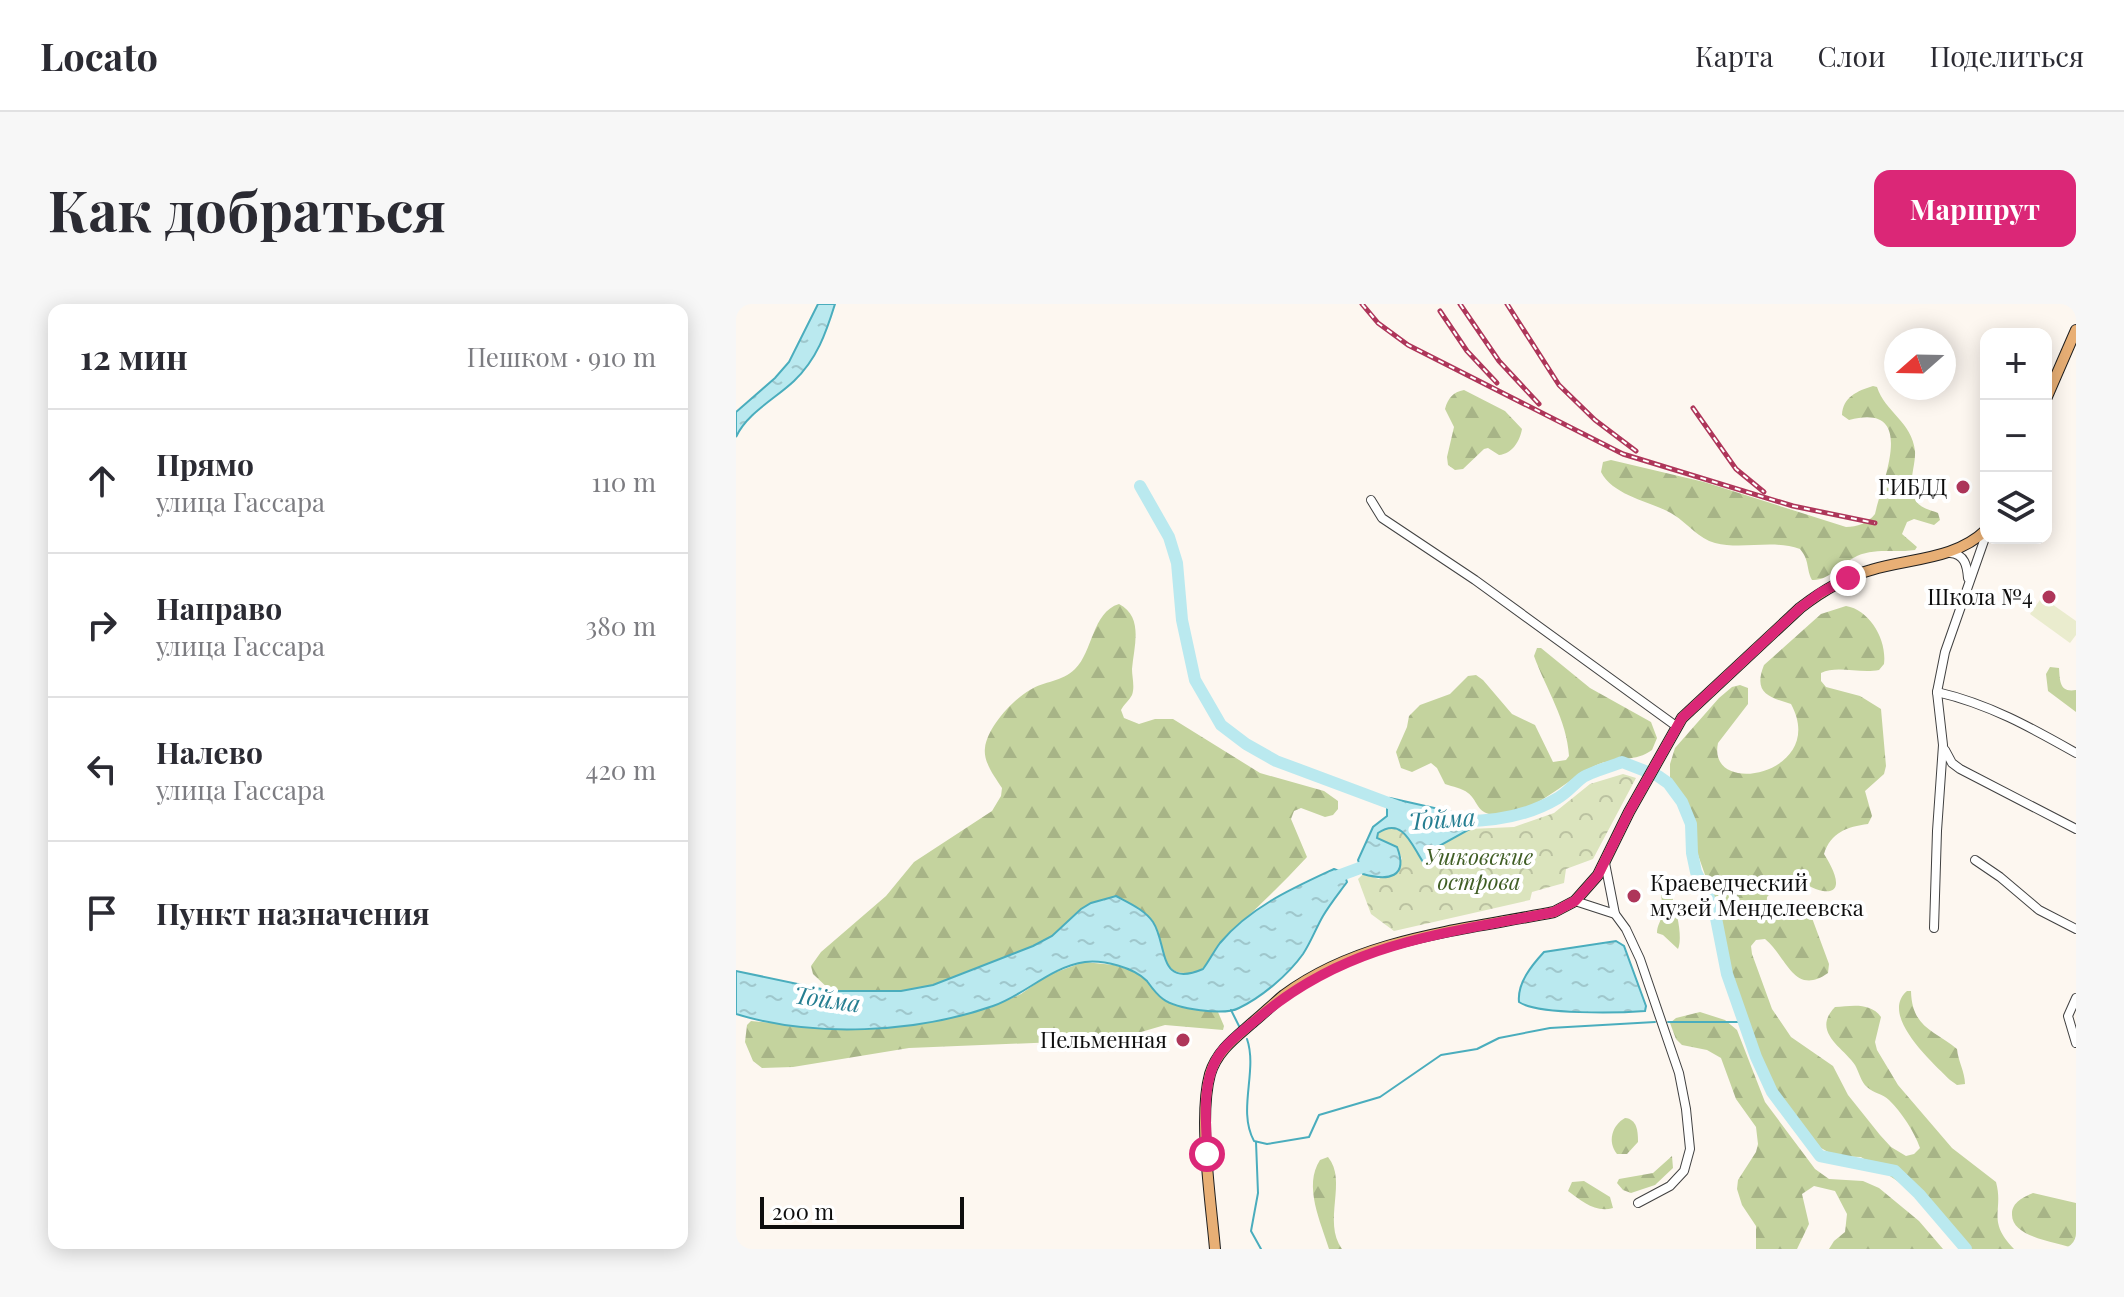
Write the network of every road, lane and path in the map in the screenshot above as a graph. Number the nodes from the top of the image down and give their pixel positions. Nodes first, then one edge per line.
1 (2076, 330) edge
2 (2052, 385) edge
3 (1371, 500) dead end
4 (1980, 536) edge
5 (1982, 544) edge
6 (1950, 553) junction
7 (1968, 585) junction
8 (1937, 692) junction
9 (1676, 726) junction
10 (1943, 745) junction
11 (2076, 753) edge
12 (2076, 829) edge
13 (1975, 860) dead end
14 (1605, 863) junction
15 (1575, 901) junction
16 (1615, 914) junction
17 (1934, 928) dead end
18 (2076, 929) edge
19 (2076, 998) edge
20 (2076, 1043) edge
21 (1638, 1203) dead end
22 (1215, 1249) edge

1 - 2 main road
3 - 9 street
4 - 6 main road
5 - 7 street
6 - 7 street
6 - 9 main road
7 - 8 street
8 - 10 street
8 - 11 street
9 - 14 main road
10 - 12 street
10 - 17 street
13 - 18 street
14 - 15 main road
14 - 16 street
15 - 16 street
15 - 22 main road
16 - 21 street
19 - 20 street

